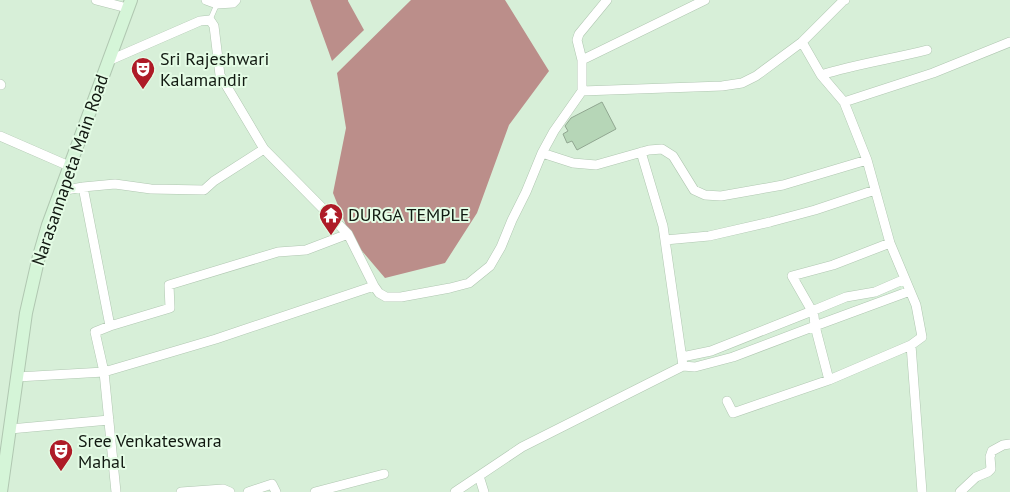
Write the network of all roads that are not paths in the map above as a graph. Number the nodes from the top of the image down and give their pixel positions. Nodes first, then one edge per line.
1 (96, 0) edge
2 (206, 0) edge
3 (236, 0) edge
4 (607, 0) edge
5 (705, 0) edge
6 (844, 0) edge
7 (129, 4) edge
8 (218, 4) junction
9 (210, 20) junction
10 (802, 42) junction
11 (1010, 42) edge
12 (927, 50) dead end
13 (108, 60) junction
14 (582, 60) junction
15 (821, 74) junction
16 (582, 90) junction
17 (844, 102) junction
18 (0, 136) edge
19 (264, 149) junction
20 (640, 152) junction
21 (542, 153) junction
22 (867, 160) junction
23 (69, 166) junction
24 (83, 187) junction
25 (875, 190) junction
26 (60, 191) junction
27 (348, 234) junction
28 (665, 240) junction
29 (890, 243) junction
30 (905, 279) junction
31 (374, 286) junction
32 (910, 291) junction
33 (812, 311) junction
34 (110, 326) junction
35 (815, 326) junction
36 (912, 345) junction
37 (682, 357) junction
38 (683, 366) junction
39 (104, 372) junction
40 (17, 377) junction
41 (829, 380) junction
42 (727, 401) dead end
43 (109, 420) junction
44 (7, 426) edge
45 (1010, 444) edge
46 (384, 474) dead end
47 (479, 476) junction
48 (1, 492) edge
49 (116, 492) edge
50 (181, 492) edge
51 (230, 492) edge
52 (248, 492) edge
53 (276, 492) edge
54 (315, 492) edge
55 (455, 492) edge
56 (484, 492) edge
57 (922, 492) edge
58 (960, 492) edge

1 - 7 street
2 - 8 street
3 - 8 street
4 - 14 street
5 - 14 street
6 - 10 street
7 - 13 main road, Narasannapeta Main Road
8 - 9 lane
9 - 13 street
9 - 19 street
10 - 15 street
10 - 16 street
11 - 17 street
12 - 15 street
13 - 23 main road, Narasannapeta Main Road
14 - 16 street
15 - 17 street
16 - 21 street
17 - 22 street
18 - 23 street
19 - 24 street
19 - 27 street
20 - 21 street
20 - 22 street
20 - 28 street
21 - 31 street
22 - 25 street
23 - 26 main road, Narasannapeta Main Road
24 - 26 street
24 - 34 street
25 - 28 street
25 - 29 street
26 - 40 main road, Narasannapeta Main Road
27 - 31 street
27 - 34 street
28 - 37 street
29 - 30 street
29 - 33 street
30 - 32 street
30 - 33 street
31 - 39 street
32 - 35 street
32 - 36 street
33 - 35 street
33 - 37 street
34 - 39 street
35 - 38 street
35 - 41 street
36 - 41 street
36 - 57 street
37 - 38 street
38 - 47 street
39 - 40 street
39 - 43 street
40 - 44 main road, Narasannapeta Main Road
41 - 42 street
43 - 44 street
43 - 49 street
44 - 48 main road, Narasannapeta Main Road
45 - 58 street
46 - 54 street
47 - 55 street
47 - 56 street
50 - 51 street
52 - 53 street

